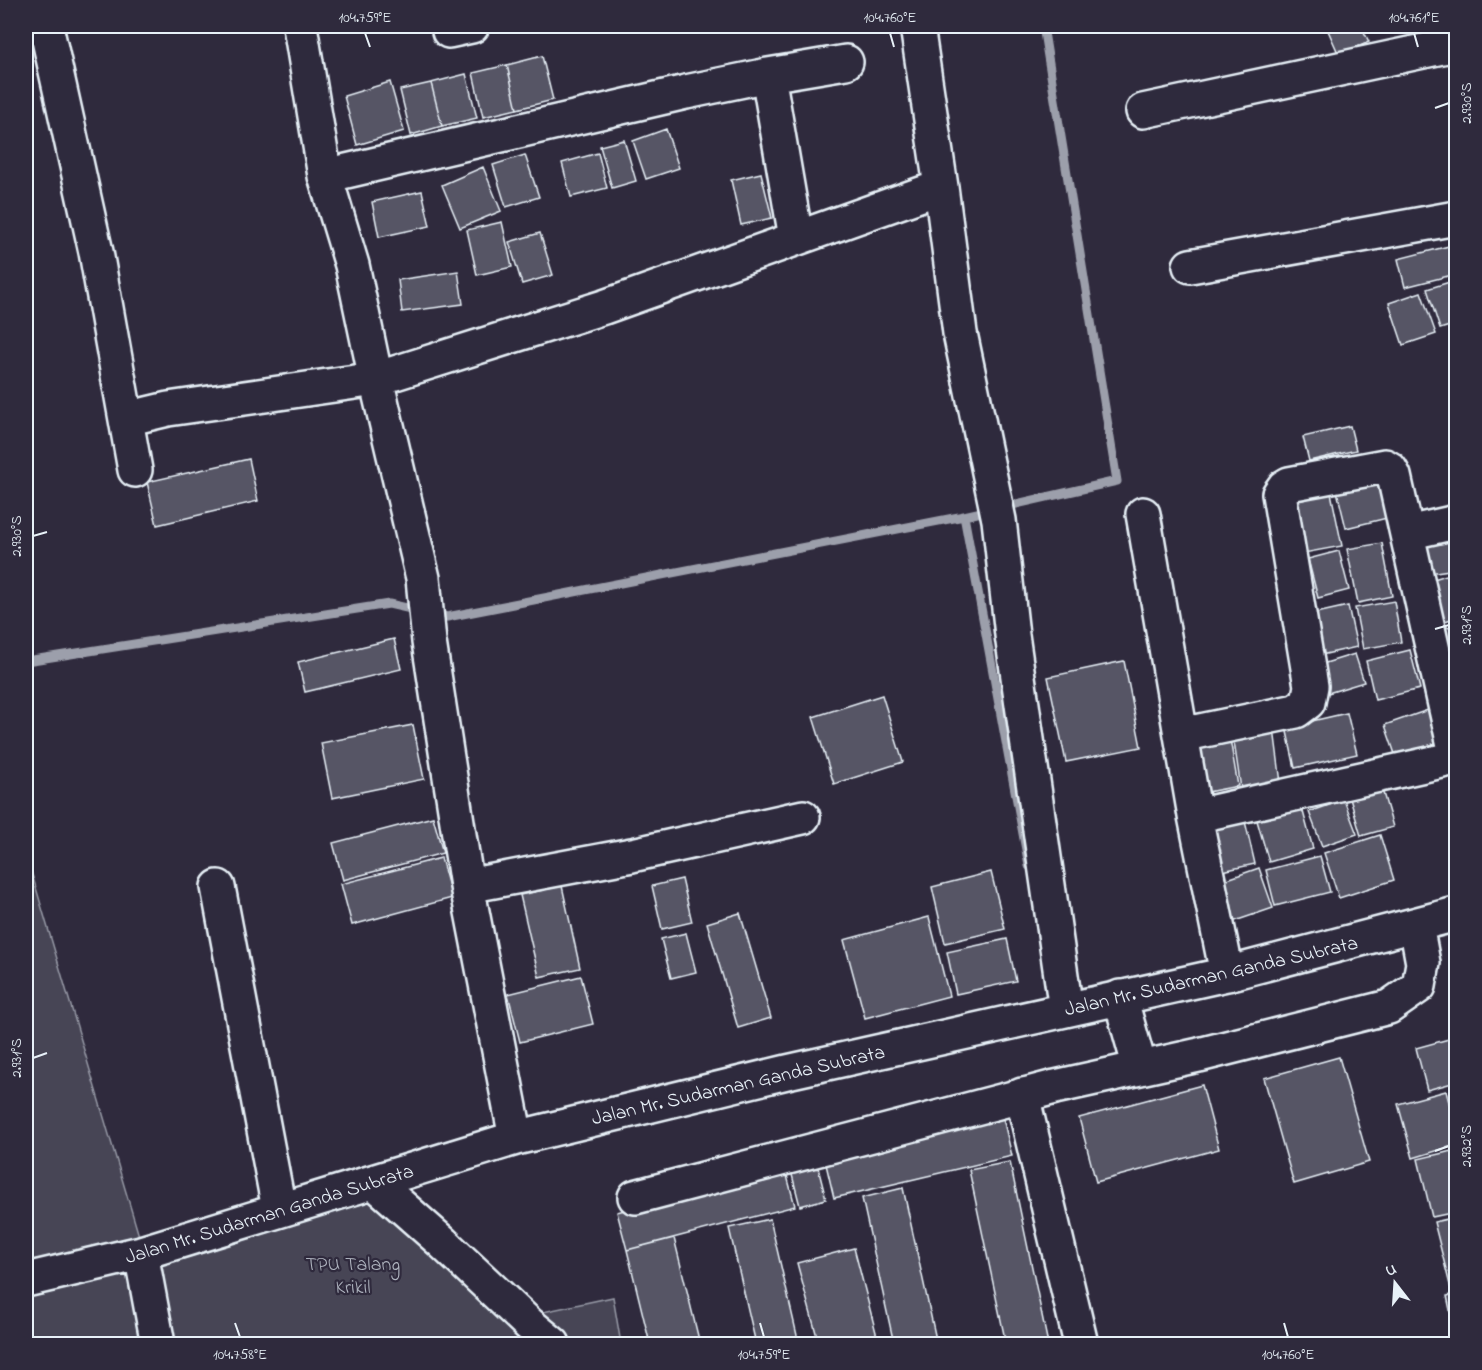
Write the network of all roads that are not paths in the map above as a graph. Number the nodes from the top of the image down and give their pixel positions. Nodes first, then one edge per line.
1 (46, 26) edge
2 (300, 26) edge
3 (917, 26) edge
4 (1456, 44) edge
5 (846, 62) dead end
6 (768, 75) junction
7 (1143, 111) dead end
8 (324, 176) junction
9 (941, 187) junction
10 (1456, 218) edge
11 (796, 238) junction
12 (1190, 266) dead end
13 (376, 379) junction
14 (126, 419) junction
15 (135, 470) dead end
16 (1143, 514) dead end
17 (1456, 522) edge
18 (1407, 533) junction
19 (1181, 735) junction
20 (1456, 756) edge
21 (1195, 816) junction
22 (803, 817) dead end
23 (467, 886) junction
24 (219, 887) dead end
25 (1456, 914) edge
26 (1416, 925) junction
27 (1227, 974) junction
28 (1120, 997) junction
29 (1066, 1010) junction
30 (1140, 1068) junction
31 (1022, 1095) junction
32 (516, 1138) junction
33 (374, 1182) junction
34 (635, 1197) dead end
35 (279, 1209) junction
36 (141, 1253) junction
37 (26, 1280) edge
38 (158, 1344) edge
39 (554, 1344) edge
40 (1081, 1344) edge

1 - 14 street
2 - 8 street
3 - 9 street
4 - 7 street
5 - 6 street
6 - 8 street
6 - 11 street
8 - 13 street
9 - 11 street
9 - 29 street
10 - 12 street
11 - 13 street
13 - 14 street
13 - 23 street
14 - 15 street
16 - 19 street
17 - 18 street
18 - 19 street
18 - 20 street
19 - 21 street
20 - 21 street
21 - 27 street
22 - 23 street
23 - 32 street
24 - 35 street
25 - 26 street, Jalan Mr. Sudarman Ganda Subrata
26 - 27 street, Jalan Mr. Sudarman Ganda Subrata
26 - 30 street
27 - 28 street, Jalan Mr. Sudarman Ganda Subrata
28 - 29 street, Jalan Mr. Sudarman Ganda Subrata
28 - 30 street
29 - 32 street, Jalan Mr. Sudarman Ganda Subrata
30 - 31 street
31 - 34 street
31 - 40 street
32 - 33 street, Jalan Mr. Sudarman Ganda Subrata
33 - 35 street, Jalan Mr. Sudarman Ganda Subrata
33 - 39 street
35 - 36 street, Jalan Mr. Sudarman Ganda Subrata
36 - 37 street, Jalan Mr. Sudarman Ganda Subrata
36 - 38 street

